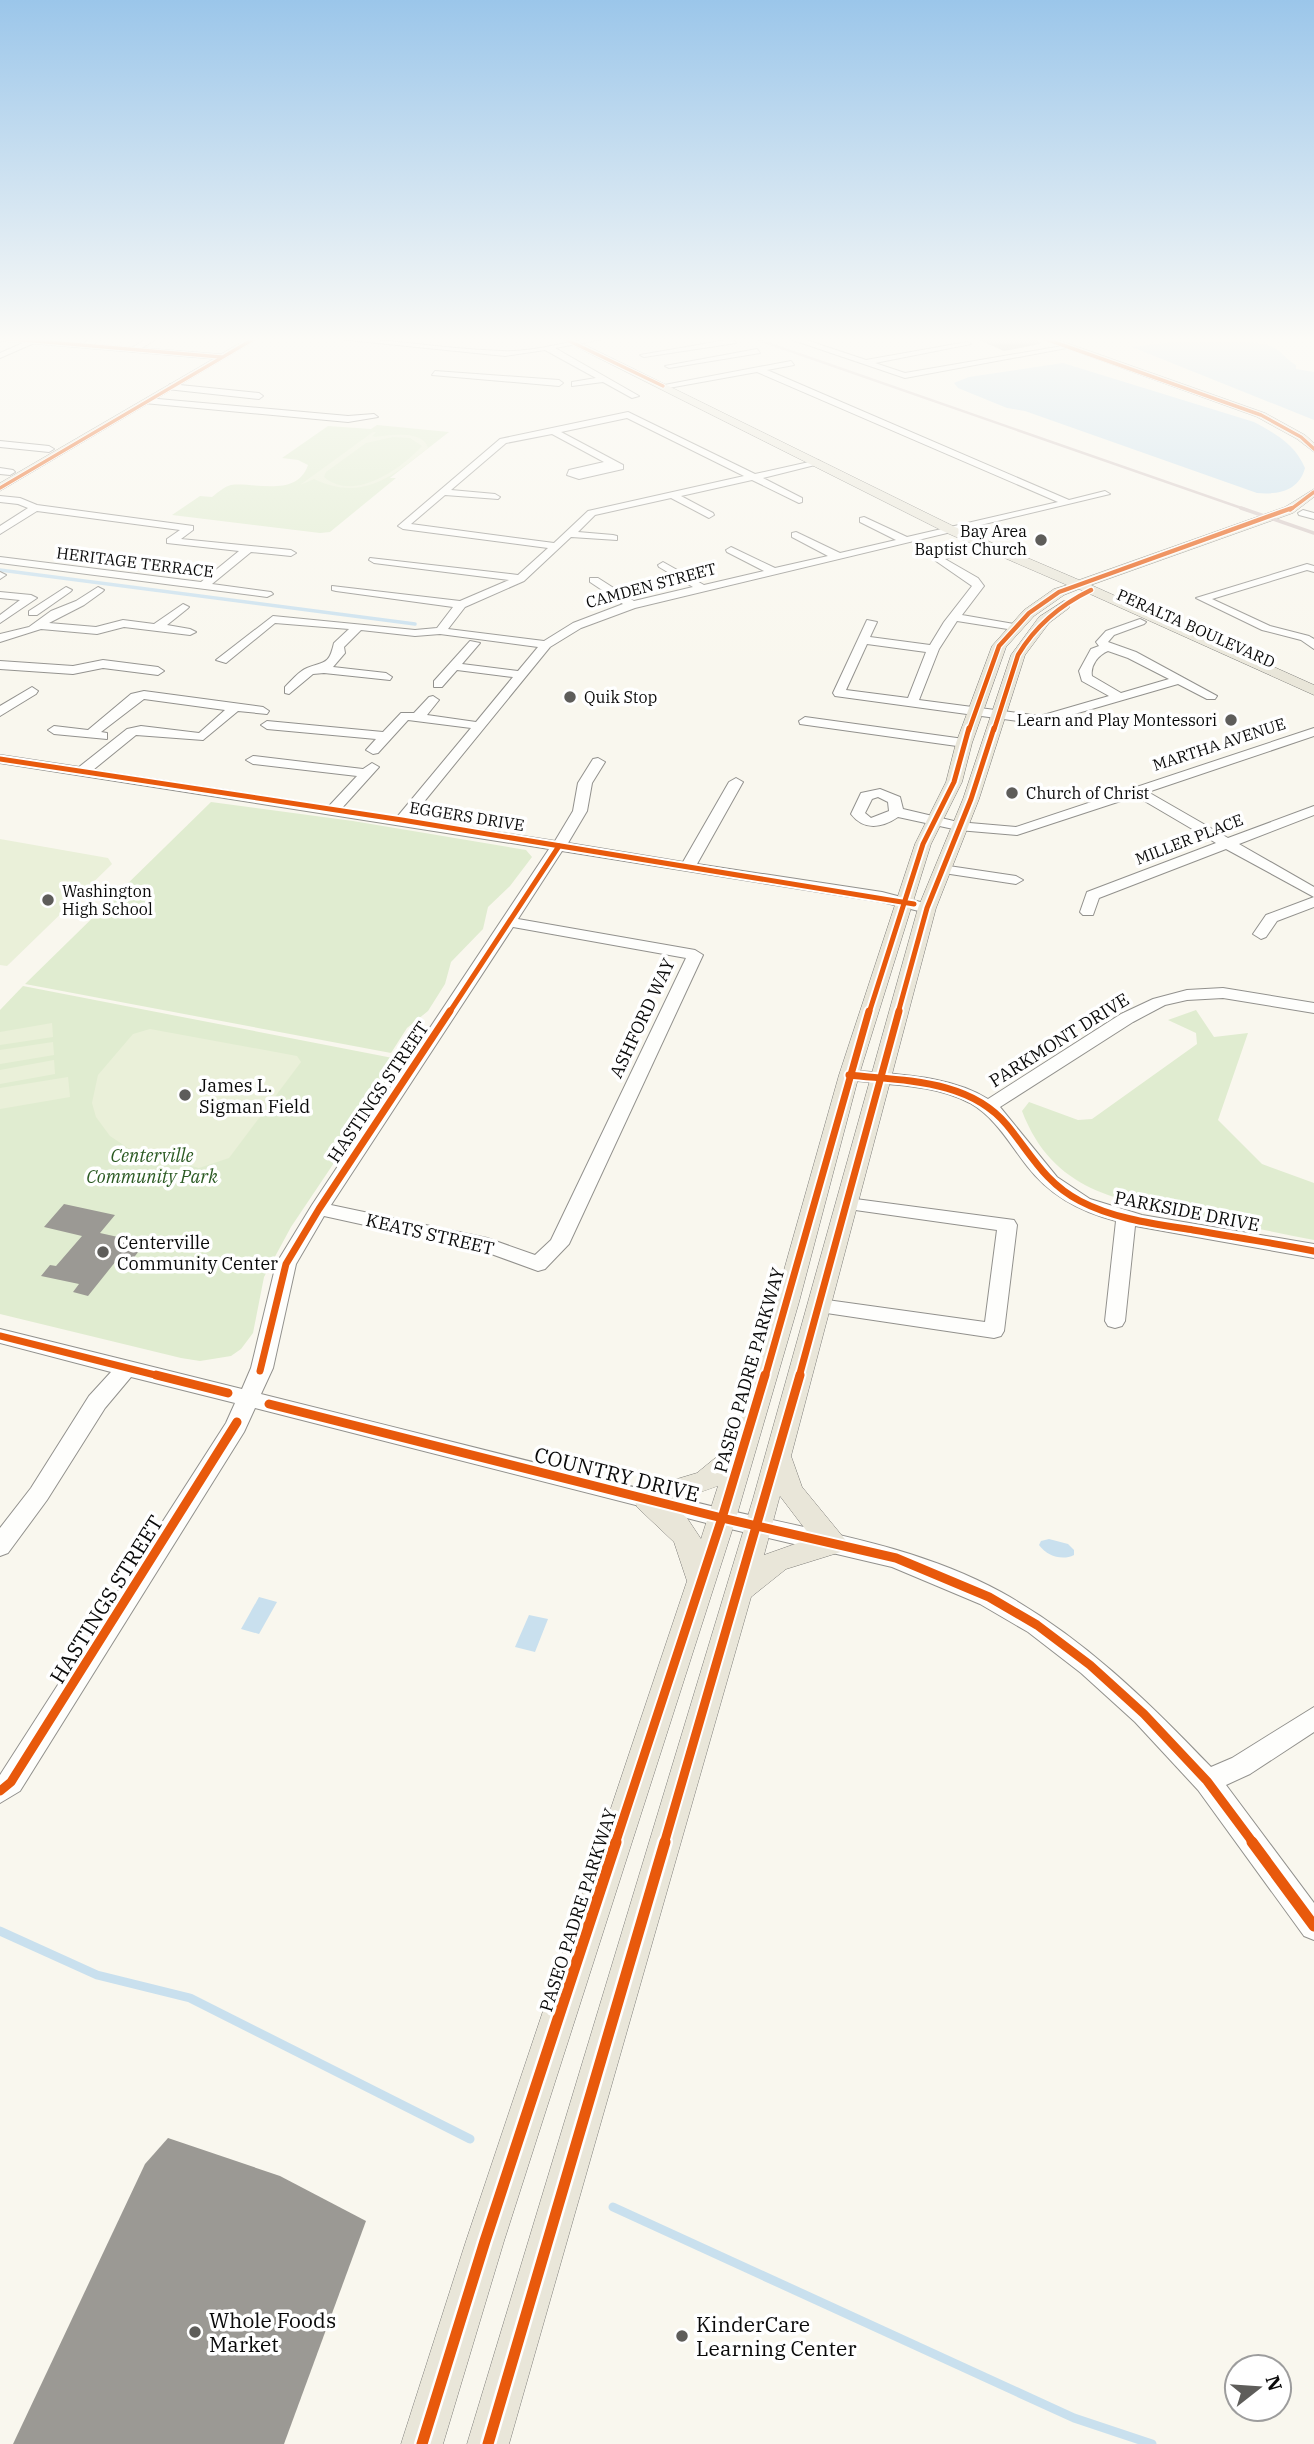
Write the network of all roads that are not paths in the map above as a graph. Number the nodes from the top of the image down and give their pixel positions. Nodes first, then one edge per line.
1 (46, 451) edge
2 (62, 451) edge
3 (491, 451) edge
4 (590, 451) edge
5 (700, 451) edge
6 (794, 451) edge
7 (948, 451) edge
8 (612, 463) dead end
9 (818, 463) junction
10 (3, 473) edge
11 (753, 478) junction
12 (0, 488) edge
13 (442, 492) junction
14 (1314, 492) edge
15 (1105, 494) dead end
16 (672, 495) junction
17 (495, 498) dead end
18 (0, 499) edge
19 (799, 500) dead end
20 (1066, 502) junction
21 (35, 508) junction
22 (1310, 512) edge
23 (709, 515) dead end
24 (864, 520) dead end
25 (951, 530) junction
26 (0, 531) edge
27 (568, 534) junction
28 (796, 534) dead end
29 (613, 538) dead end
30 (906, 541) junction
31 (556, 546) junction
32 (975, 547) junction
33 (248, 549) junction
34 (731, 550) dead end
35 (290, 553) dead end
36 (839, 557) junction
37 (0, 560) edge
38 (374, 560) dead end
39 (663, 565) dead end
40 (1311, 568) edge
41 (1048, 571) junction
42 (774, 572) junction
43 (520, 579) junction
44 (1107, 579) junction
45 (594, 580) dead end
46 (202, 586) junction
47 (336, 588) dead end
48 (703, 589) junction
49 (66, 590) dead end
50 (98, 590) dead end
51 (1078, 590) junction
52 (267, 594) dead end
53 (0, 595) edge
54 (461, 605) junction
55 (632, 605) junction
56 (183, 607) dead end
57 (955, 617) junction
58 (0, 620) edge
59 (1159, 620) junction
60 (871, 622) dead end
61 (1140, 622) junction
62 (38, 625) junction
63 (359, 626) junction
64 (1014, 627) junction
65 (156, 628) junction
66 (440, 631) junction
67 (190, 632) dead end
68 (0, 637) edge
69 (1311, 639) edge
70 (863, 640) junction
71 (474, 643) dead end
72 (547, 645) junction
73 (1107, 646) junction
74 (933, 649) junction
75 (222, 660) dead end
76 (0, 665) edge
77 (454, 666) junction
78 (324, 669) junction
79 (158, 671) dead end
80 (522, 675) junction
81 (386, 677) dead end
82 (1178, 680) junction
83 (438, 684) dead end
84 (289, 690) dead end
85 (32, 691) dead end
86 (1314, 691) edge
87 (1211, 696) dead end
88 (1120, 697) junction
89 (433, 700) dead end
90 (1314, 702) edge
91 (912, 703) junction
92 (235, 707) junction
93 (263, 711) dead end
94 (0, 712) edge
95 (976, 712) junction
96 (999, 715) junction
97 (417, 718) junction
98 (805, 721) dead end
99 (267, 724) dead end
100 (481, 726) junction
101 (54, 730) dead end
102 (1314, 732) edge
103 (90, 735) junction
104 (387, 736) junction
105 (120, 739) junction
106 (964, 743) junction
107 (0, 759) edge
108 (253, 760) dead end
109 (598, 762) dead end
110 (82, 772) junction
111 (366, 773) junction
112 (736, 782) dead end
113 (1135, 790) junction
114 (333, 810) junction
115 (1314, 810) edge
116 (896, 812) dead end
117 (934, 818) junction
118 (402, 820) junction
119 (958, 826) junction
120 (1227, 843) junction
121 (559, 846) junction
122 (688, 866) junction
123 (942, 869) junction
124 (1016, 880) dead end
125 (1314, 893) edge
126 (905, 901) junction
127 (1314, 902) edge
128 (927, 908) junction
129 (1088, 912) dead end
130 (509, 922) junction
131 (1261, 934) dead end
132 (1314, 1008) edge
133 (849, 1075) junction
134 (881, 1079) junction
135 (989, 1106) junction
136 (848, 1204) junction
137 (319, 1209) junction
138 (1126, 1218) junction
139 (1314, 1251) edge
140 (538, 1264) joint
141 (820, 1306) junction
142 (1115, 1321) dead end
143 (0, 1336) edge
144 (127, 1368) junction
145 (247, 1398) junction
146 (742, 1451) junction
147 (778, 1457) junction
148 (647, 1499) junction
149 (722, 1518) junction
150 (758, 1527) junction
151 (834, 1543) junction
152 (0, 1546) edge
153 (701, 1582) junction
154 (740, 1590) junction
155 (1314, 1718) edge
156 (1207, 1781) junction
157 (0, 1791) edge
158 (1314, 1926) edge
159 (422, 2444) edge
160 (488, 2444) edge

1 - 10 main road
2 - 12 main road
3 - 13 street
4 - 8 street
5 - 11 street
6 - 9 main road, PERALTA BOULEVARD
7 - 20 street
9 - 11 street
9 - 25 main road, PERALTA BOULEVARD
11 - 16 street
11 - 19 street
13 - 17 street
13 - 31 street
14 - 44 main road, PASEO PADRE PARKWAY
15 - 20 street, CAMDEN STREET
16 - 23 street
16 - 27 street
18 - 21 street
20 - 25 street, CAMDEN STREET
21 - 26 street
21 - 33 street
22 - 44 main road, PASEO PADRE PARKWAY
24 - 30 street
25 - 30 street, CAMDEN STREET
25 - 32 main road, PERALTA BOULEVARD
25 - 41 main road, PERALTA BOULEVARD
27 - 29 street
27 - 31 street
28 - 36 street
30 - 36 street, CAMDEN STREET
31 - 43 street
32 - 51 main road, PERALTA BOULEVARD
32 - 57 street
33 - 35 street
33 - 46 street
34 - 42 street
36 - 42 street, CAMDEN STREET
37 - 46 street, HERITAGE TERRACE
38 - 43 street
39 - 48 street
40 - 69 street
41 - 44 main road
41 - 51 main road, PERALTA BOULEVARD
42 - 48 street, CAMDEN STREET
43 - 54 street
44 - 51 main road, PASEO PADRE PARKWAY
44 - 59 main road
45 - 55 street
46 - 52 street, HERITAGE TERRACE
47 - 54 street
48 - 55 street, CAMDEN STREET
49 - 68 street
50 - 62 street
51 - 59 main road, PERALTA BOULEVARD
51 - 61 main road, PERALTA BOULEVARD
51 - 64 main road, PASEO PADRE PARKWAY
51 - 96 main road, PASEO PADRE PARKWAY
53 - 58 street
54 - 66 street
55 - 72 street, CAMDEN STREET
56 - 65 street
57 - 64 street
57 - 74 street
59 - 86 main road, PERALTA BOULEVARD
60 - 70 street
61 - 73 street
61 - 90 main road, PERALTA BOULEVARD
62 - 65 street
62 - 68 street
63 - 66 street
63 - 75 street
63 - 78 street
64 - 95 main road, PASEO PADRE PARKWAY
65 - 67 street
66 - 72 street
70 - 74 street
70 - 91 street
71 - 77 street
72 - 80 street, CAMDEN STREET
73 - 82 street
73 - 88 street
74 - 91 street
76 - 79 street
77 - 80 street
77 - 83 street
78 - 81 street
78 - 84 street
80 - 100 street, CAMDEN STREET
82 - 87 street
82 - 88 street
85 - 94 street
88 - 96 street
89 - 97 street
91 - 95 street
92 - 93 street
92 - 103 street
92 - 105 street
95 - 96 street
95 - 106 main road, PASEO PADRE PARKWAY
96 - 119 main road, PASEO PADRE PARKWAY
97 - 100 street
97 - 104 street
98 - 106 street
99 - 104 street
100 - 118 street, CAMDEN STREET
101 - 103 street
102 - 113 street, MARTHA AVENUE
103 - 105 street
104 - 111 street
105 - 110 street
106 - 117 main road, PASEO PADRE PARKWAY
107 - 110 street, EGGERS DRIVE
108 - 111 street
109 - 121 street, HASTINGS STREET
110 - 114 street, EGGERS DRIVE
111 - 114 street
112 - 122 street
113 - 119 street, MARTHA AVENUE
113 - 120 street
114 - 118 street, EGGERS DRIVE
115 - 120 street, MILLER PLACE
116 - 117 street, MARTHA AVENUE
117 - 119 street, MARTHA AVENUE
117 - 126 main road, PASEO PADRE PARKWAY
118 - 121 street, EGGERS DRIVE
119 - 123 main road, PASEO PADRE PARKWAY
120 - 125 street
120 - 129 street, MILLER PLACE
121 - 122 street, EGGERS DRIVE
121 - 130 street, HASTINGS STREET
122 - 126 street, EGGERS DRIVE
123 - 124 street
123 - 128 main road, PASEO PADRE PARKWAY
126 - 128 street, EGGERS DRIVE
126 - 133 main road, PASEO PADRE PARKWAY
127 - 131 street
128 - 134 main road, PASEO PADRE PARKWAY
130 - 137 street, HASTINGS STREET
130 - 140 street, ASHFORD WAY
132 - 135 street, PARKMONT DRIVE
133 - 134 street, PARKSIDE DRIVE
133 - 146 main road, PASEO PADRE PARKWAY
134 - 135 street, PARKSIDE DRIVE
134 - 136 main road, PASEO PADRE PARKWAY
135 - 138 street, PARKSIDE DRIVE
136 - 141 main road, PASEO PADRE PARKWAY
136 - 141 street
137 - 140 street, KEATS STREET
137 - 145 street, HASTINGS STREET
138 - 139 street, PARKSIDE DRIVE
138 - 142 street
141 - 147 main road, PASEO PADRE PARKWAY
143 - 144 street, COUNTRY DRIVE
144 - 145 street, COUNTRY DRIVE
144 - 152 street
145 - 148 street, COUNTRY DRIVE
145 - 157 street, HASTINGS STREET
146 - 148 main road
146 - 149 main road, PASEO PADRE PARKWAY
147 - 150 main road, PASEO PADRE PARKWAY
147 - 151 main road
148 - 149 street, COUNTRY DRIVE
148 - 153 main road
149 - 150 street, COUNTRY DRIVE
149 - 153 main road, PASEO PADRE PARKWAY
150 - 151 street, COUNTRY DRIVE
150 - 154 main road, PASEO PADRE PARKWAY
151 - 154 main road
151 - 156 street, COUNTRY DRIVE
153 - 159 main road, PASEO PADRE PARKWAY
154 - 160 main road, PASEO PADRE PARKWAY
155 - 156 street
156 - 158 street, COUNTRY DRIVE

